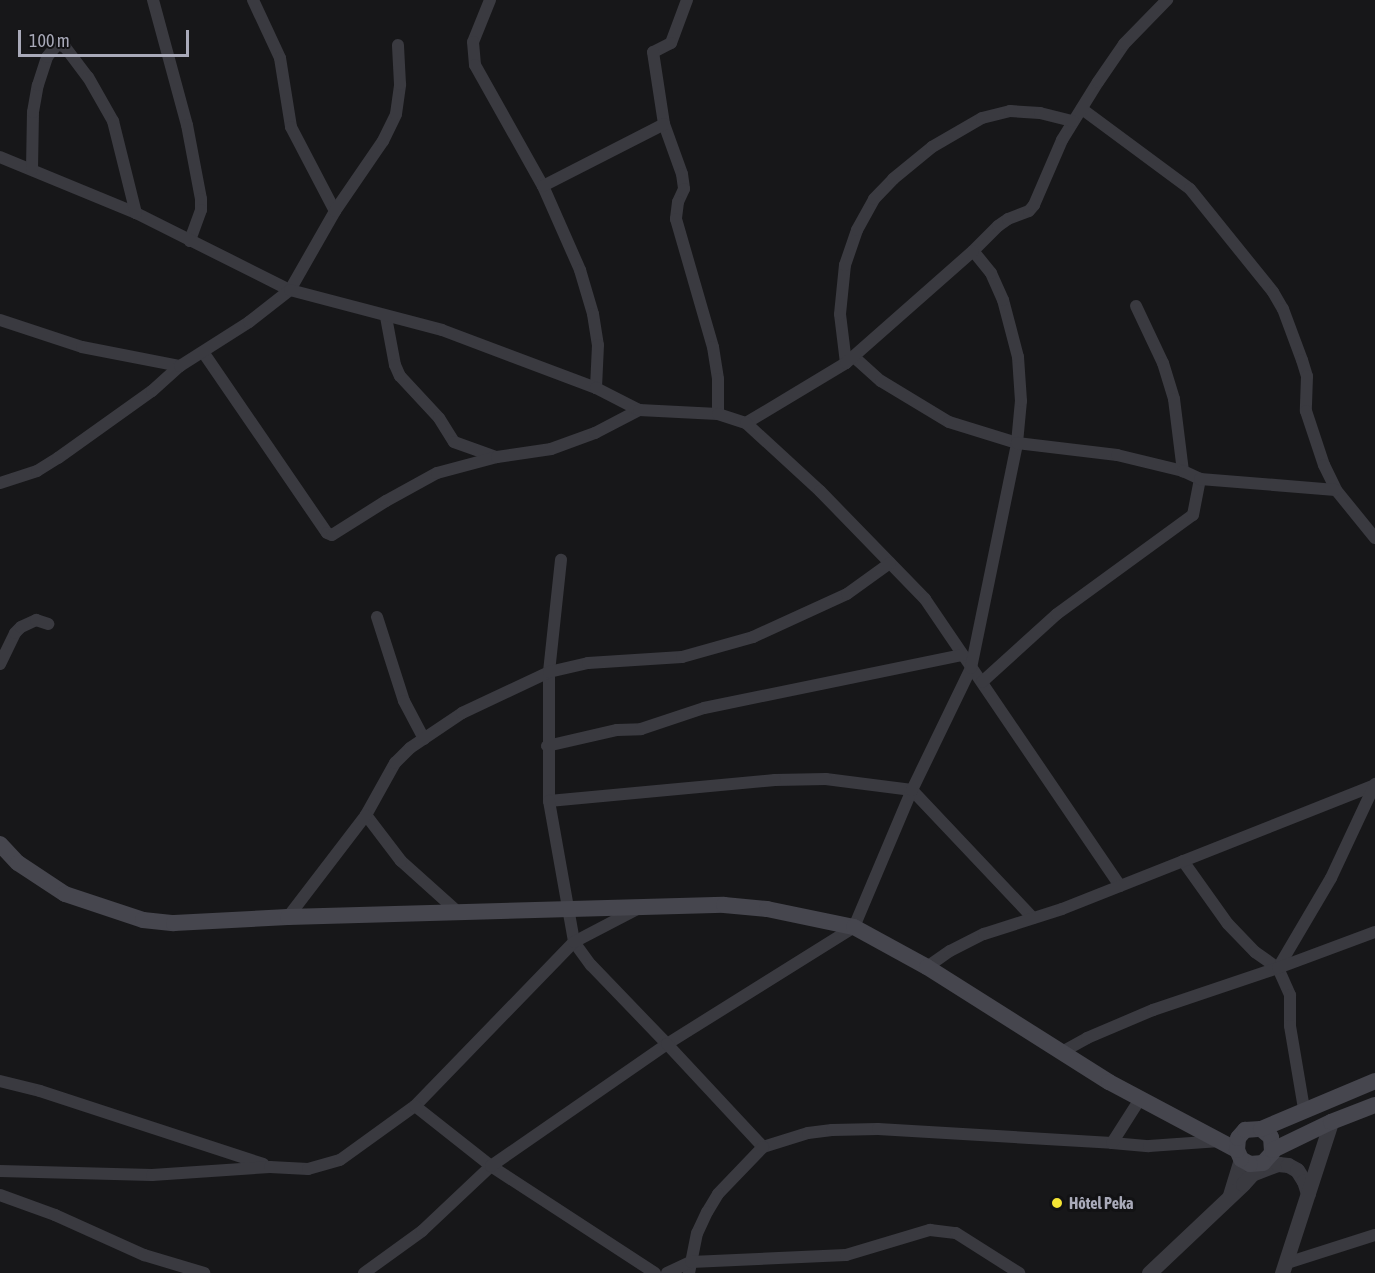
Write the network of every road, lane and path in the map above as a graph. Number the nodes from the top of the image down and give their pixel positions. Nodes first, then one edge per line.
1 (153, 0) edge
2 (253, 0) edge
3 (490, 0) edge
4 (687, 0) edge
5 (1167, 0) edge
6 (398, 45) dead end
7 (1082, 109) junction
8 (1073, 121) junction
9 (664, 124) junction
10 (0, 157) edge
11 (32, 169) junction
12 (543, 186) junction
13 (335, 211) junction
14 (136, 213) junction
15 (190, 241) junction
16 (973, 251) junction
17 (290, 290) junction
18 (1136, 306) dead end
19 (386, 317) junction
20 (0, 320) edge
21 (203, 352) junction
22 (850, 360) junction
23 (180, 366) junction
24 (596, 388) junction
25 (639, 410) junction
26 (718, 414) junction
27 (746, 423) junction
28 (1017, 443) junction
29 (497, 458) junction
30 (1182, 471) junction
31 (1200, 479) junction
32 (0, 483) edge
33 (1336, 490) junction
34 (1375, 538) edge
35 (561, 560) dead end
36 (890, 563) junction
37 (377, 617) dead end
38 (48, 624) dead end
39 (963, 655) junction
40 (0, 664) edge
41 (971, 668) junction
42 (549, 672) junction
43 (982, 682) junction
44 (424, 739) junction
45 (547, 746) junction
46 (1375, 785) edge
47 (912, 790) junction
48 (549, 801) junction
49 (366, 815) junction
50 (0, 844) edge
51 (1183, 861) junction
52 (1120, 886) junction
53 (640, 907) junction
54 (569, 909) junction
55 (459, 913) junction
56 (288, 917) junction
57 (1034, 918) junction
58 (854, 927) junction
59 (1375, 932) edge
60 (574, 942) junction
61 (927, 967) junction
62 (1278, 968) junction
63 (667, 1044) junction
64 (1062, 1052) junction
65 (0, 1081) edge
66 (1375, 1081) edge
67 (1140, 1099) junction
68 (415, 1106) junction
69 (1375, 1106) edge
70 (1304, 1109) junction
71 (1331, 1122) junction
72 (1261, 1129) junction
73 (1205, 1132) junction
74 (1221, 1141) junction
75 (1113, 1143) junction
76 (763, 1147) junction
77 (1240, 1148) junction
78 (1273, 1150) junction
79 (491, 1166) junction
80 (270, 1167) junction
81 (1257, 1169) junction
82 (0, 1171) edge
83 (1308, 1193) junction
84 (0, 1195) edge
85 (1229, 1198) junction
86 (1375, 1235) edge
87 (690, 1268) edge
88 (1284, 1268) edge
89 (204, 1273) edge
90 (364, 1273) edge
91 (655, 1273) edge
92 (668, 1273) edge
93 (1019, 1273) edge
94 (1149, 1273) edge

1 - 15 street
2 - 13 street
3 - 12 street
4 - 9 street
5 - 7 street
6 - 13 street
7 - 8 street
7 - 33 street
8 - 16 street
8 - 22 street
9 - 12 street
9 - 26 street
10 - 11 street
11 - 14 street
11 - 14 street
12 - 24 street
13 - 17 street
14 - 15 street
15 - 17 street
16 - 22 street
16 - 28 street
17 - 19 street
17 - 21 street
18 - 30 street
19 - 24 street
19 - 29 street
20 - 23 street
21 - 23 street
21 - 29 street
22 - 27 street
22 - 28 street
23 - 32 street
24 - 25 street
25 - 26 street
25 - 29 street
26 - 27 street
27 - 36 street
28 - 30 street
28 - 41 street
30 - 31 street
31 - 33 street
31 - 43 street
33 - 34 street
35 - 42 street
36 - 39 street
36 - 42 street
37 - 44 street
38 - 40 street
39 - 41 street
39 - 45 street
41 - 43 street
41 - 47 street
42 - 44 street
42 - 45 street
43 - 52 street
44 - 49 street
45 - 48 street
46 - 51 street
46 - 62 street
47 - 48 street
47 - 57 street
47 - 58 street
48 - 54 street
49 - 55 street
49 - 56 street
50 - 56 main road
51 - 52 street
51 - 62 street
52 - 57 street
53 - 54 main road
53 - 58 main road
53 - 60 street
54 - 55 main road
54 - 60 street
55 - 56 main road
57 - 61 street
58 - 61 main road
58 - 63 street
59 - 62 street
60 - 63 street
60 - 68 street
61 - 64 main road
62 - 64 street
62 - 70 street
63 - 76 street
63 - 79 street
64 - 67 main road
65 - 80 street
66 - 70 main road
67 - 73 main road
67 - 75 street
68 - 79 street
68 - 80 street
69 - 71 main road
70 - 72 main road
71 - 78 main road
71 - 83 street
72 - 77 main road
72 - 78 main road
73 - 74 main road
73 - 77 main road
74 - 75 street
74 - 77 main road
75 - 76 street
76 - 87 street
77 - 81 main road
77 - 85 street
78 - 81 main road
79 - 90 street
79 - 91 street
80 - 82 street
81 - 83 street
81 - 85 street
83 - 88 street
84 - 89 street
85 - 94 street
86 - 88 street
87 - 92 street
87 - 93 street

